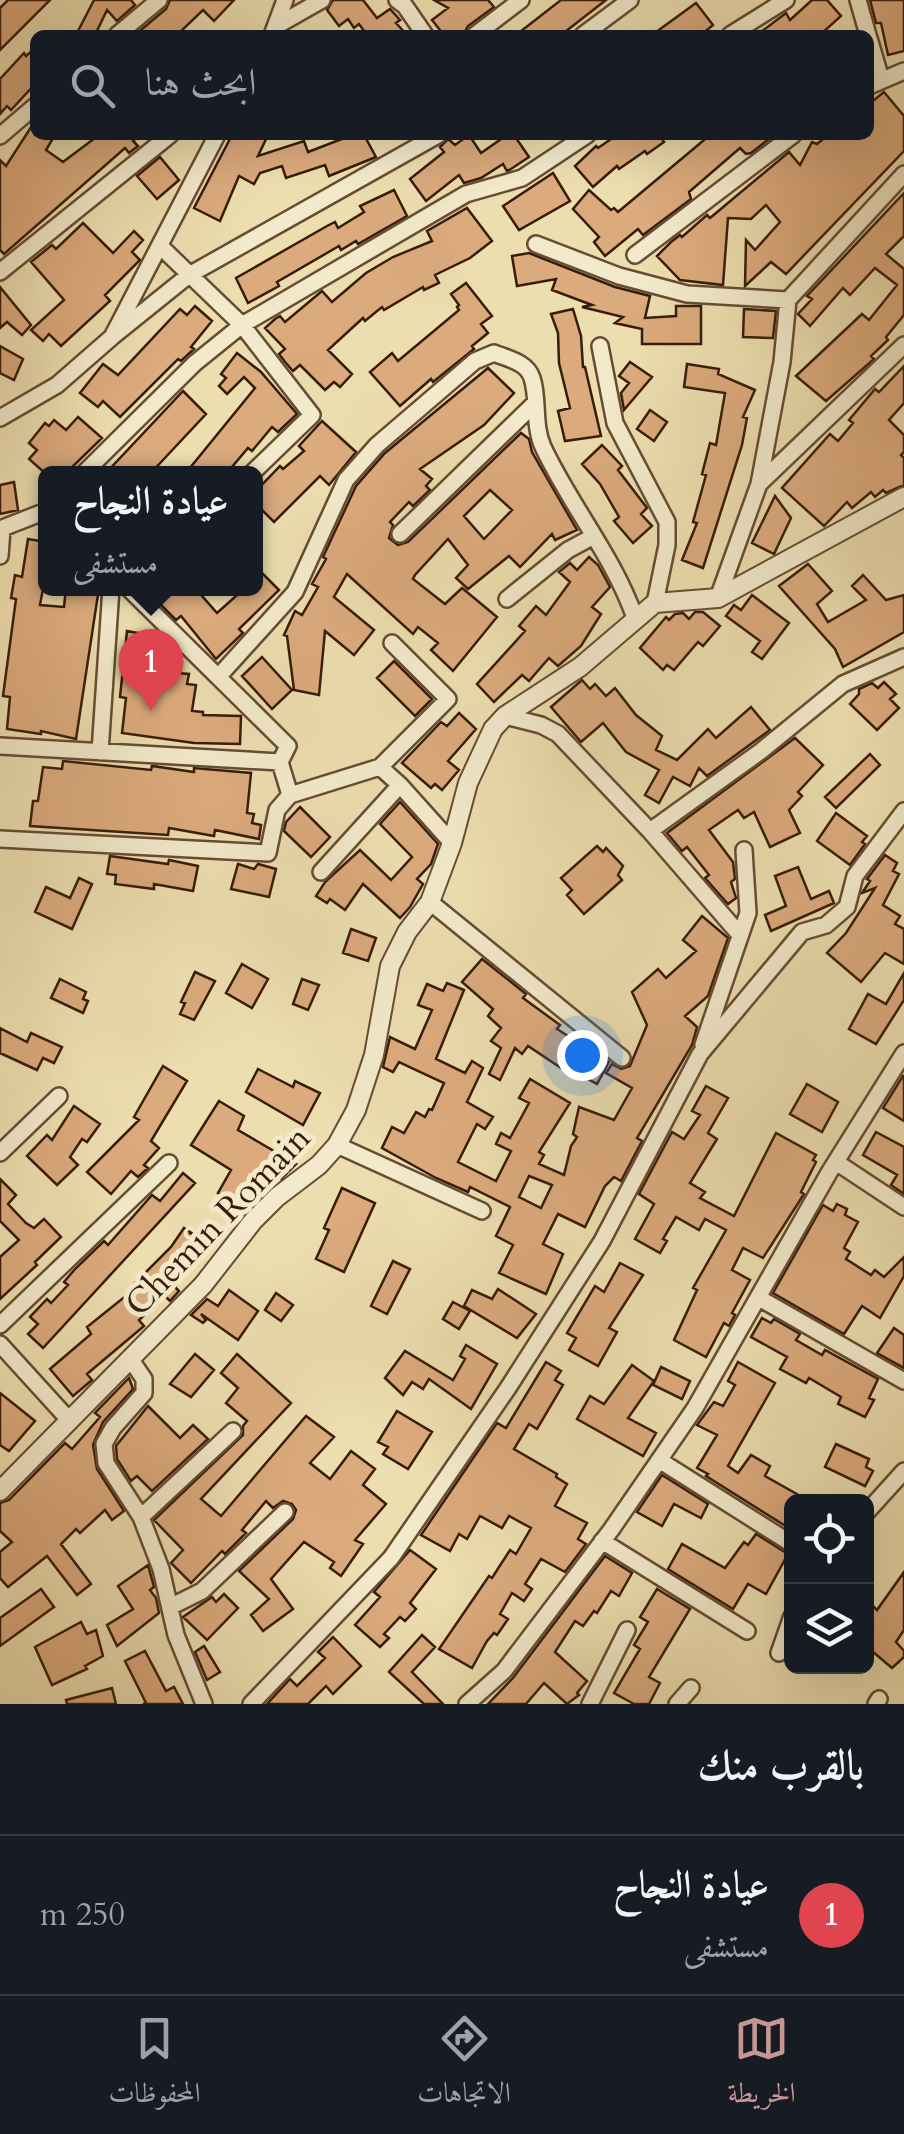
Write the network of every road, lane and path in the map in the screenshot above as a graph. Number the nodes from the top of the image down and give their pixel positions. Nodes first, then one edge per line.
1 (159, 0) edge
2 (285, 0) edge
3 (322, 0) edge
4 (397, 0) edge
5 (522, 0) edge
6 (630, 0) edge
7 (786, 0) edge
8 (858, 0) edge
9 (123, 30) edge
10 (275, 30) edge
11 (421, 30) edge
12 (482, 30) edge
13 (591, 30) edge
14 (738, 30) edge
15 (866, 30) edge
16 (904, 71) edge
17 (875, 82) edge
18 (30, 110) edge
19 (0, 136) edge
20 (164, 140) edge
21 (214, 140) edge
22 (429, 140) edge
23 (579, 140) edge
24 (786, 140) edge
25 (904, 174) edge
26 (536, 244) dead end
27 (160, 246) junction
28 (635, 255) dead end
29 (0, 272) edge
30 (188, 275) junction
31 (788, 300) junction
32 (242, 325) junction
33 (112, 337) junction
34 (904, 345) edge
35 (600, 346) dead end
36 (534, 404) junction
37 (0, 418) edge
38 (92, 466) edge
39 (260, 466) edge
40 (759, 484) junction
41 (904, 497) edge
42 (38, 513) edge
43 (1, 529) edge
44 (400, 534) dead end
45 (592, 538) junction
46 (0, 556) edge
47 (110, 596) edge
48 (137, 596) edge
49 (718, 598) junction
50 (507, 599) dead end
51 (655, 603) junction
52 (635, 618) junction
53 (392, 644) dead end
54 (904, 657) edge
55 (219, 676) junction
56 (505, 716) junction
57 (0, 746) edge
58 (100, 752) junction
59 (280, 762) junction
60 (380, 768) junction
61 (400, 785) junction
62 (290, 795) junction
63 (904, 812) edge
64 (650, 831) junction
65 (0, 839) edge
66 (452, 843) junction
67 (744, 850) dead end
68 (321, 872) dead end
69 (430, 902) junction
70 (740, 935) junction
71 (904, 1053) edge
72 (700, 1054) junction
73 (622, 1058) dead end
74 (59, 1096) dead end
75 (338, 1144) junction
76 (0, 1153) edge
77 (836, 1162) junction
78 (168, 1163) dead end
79 (904, 1207) edge
80 (482, 1212) dead end
81 (759, 1298) junction
82 (0, 1325) edge
83 (0, 1344) edge
84 (131, 1360) junction
85 (904, 1381) edge
86 (70, 1421) junction
87 (233, 1431) dead end
88 (659, 1460) junction
89 (904, 1471) edge
90 (0, 1492) edge
91 (874, 1504) edge
92 (284, 1512) dead end
93 (141, 1517) junction
94 (784, 1539) edge
95 (602, 1541) junction
96 (172, 1606) junction
97 (626, 1630) dead end
98 (747, 1631) dead end
99 (784, 1637) edge
100 (778, 1653) dead end
101 (691, 1688) dead end
102 (204, 1704) edge
103 (251, 1704) edge
104 (468, 1704) edge
105 (590, 1704) edge
106 (677, 1704) edge

1 - 9 street
2 - 10 street
3 - 10 street
4 - 11 street
5 - 12 street
6 - 13 street
7 - 14 street
8 - 15 street
16 - 17 street
18 - 19 street
20 - 29 street
21 - 27 street
22 - 30 street
23 - 32 street
24 - 28 street
25 - 31 street
26 - 31 street
27 - 30 street
27 - 33 street
30 - 32 street
30 - 33 street
31 - 40 street
32 - 38 street
32 - 39 street
33 - 37 street
34 - 40 street
35 - 51 street
36 - 44 street
36 - 45 street
36 - 55 street
40 - 49 street
41 - 49 street
42 - 43 street
43 - 46 street
45 - 50 street
45 - 52 street
47 - 58 street
48 - 55 street
49 - 51 street
51 - 52 street, Chemin Romain
52 - 56 street, Chemin Romain
53 - 60 street
54 - 64 street
55 - 59 street
56 - 64 street
56 - 66 street, Chemin Romain
57 - 58 street
58 - 59 street
59 - 62 street
60 - 61 street
60 - 62 street
61 - 66 street
61 - 68 street
62 - 65 street
63 - 72 street
64 - 70 street
66 - 69 street, Chemin Romain
67 - 70 street
69 - 73 street
69 - 75 street, Chemin Romain
70 - 72 street
71 - 77 street
72 - 103 street
74 - 76 street
75 - 80 street
75 - 84 street, Chemin Romain
77 - 79 street
77 - 81 street
78 - 82 street
81 - 85 street
81 - 88 street
83 - 86 street
84 - 86 street, Chemin Romain
84 - 93 street
86 - 90 street, Chemin Romain
87 - 93 street
88 - 94 street
88 - 95 street
89 - 91 street
92 - 96 street
93 - 96 street
95 - 98 street
95 - 104 street
96 - 102 street
97 - 105 street
99 - 100 street
101 - 106 street

